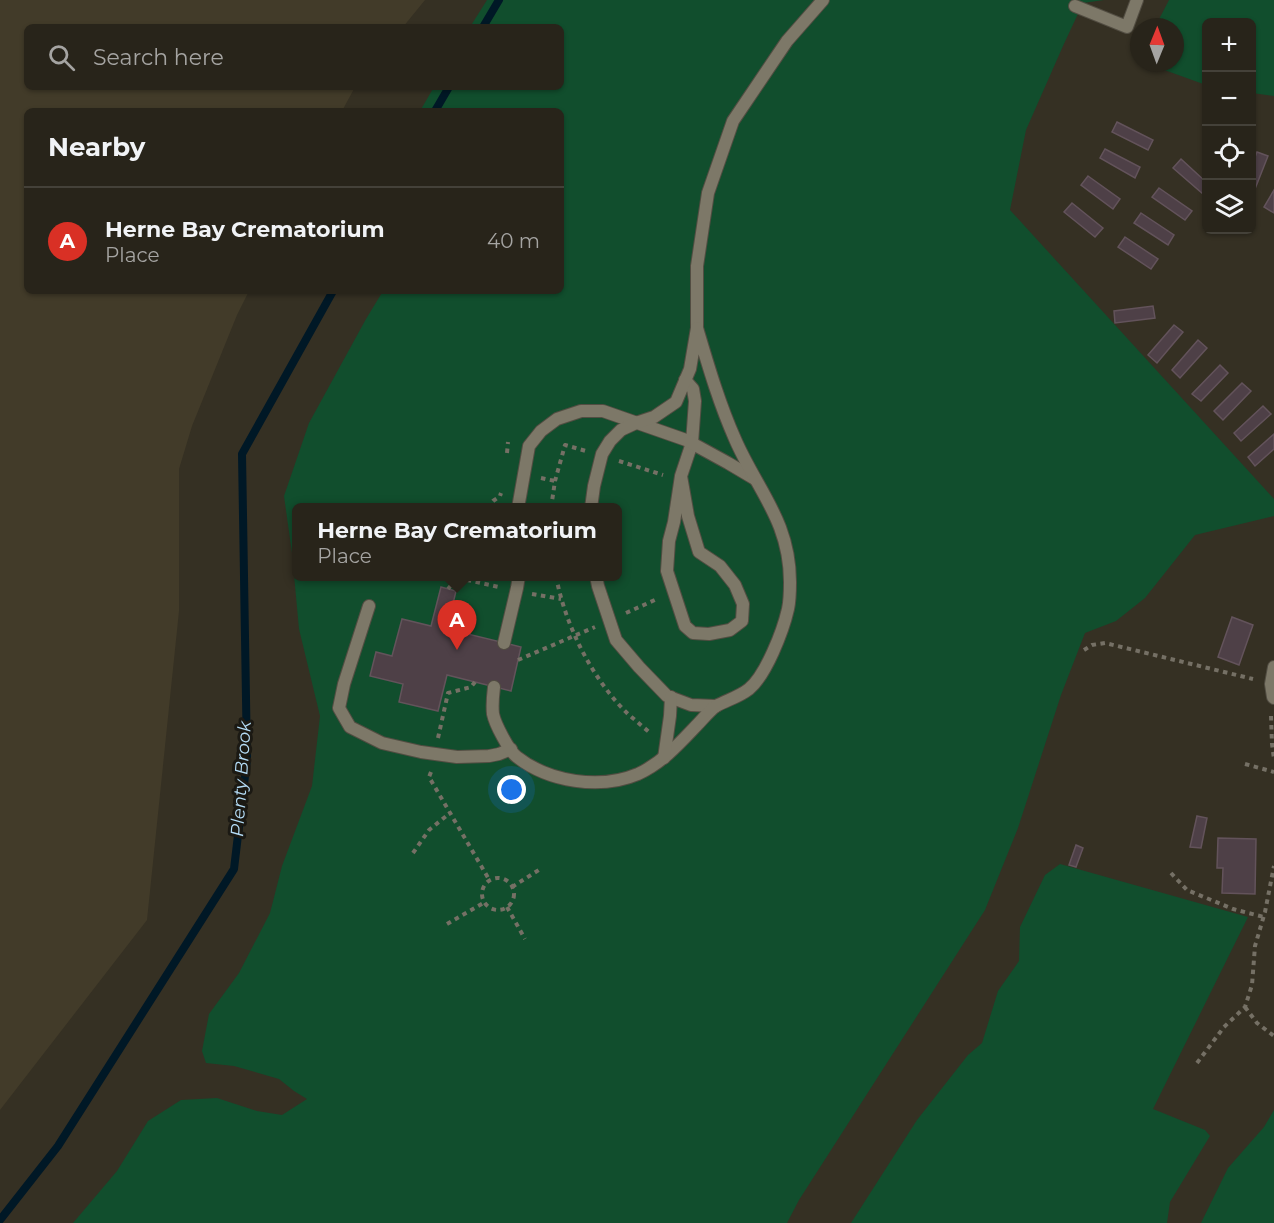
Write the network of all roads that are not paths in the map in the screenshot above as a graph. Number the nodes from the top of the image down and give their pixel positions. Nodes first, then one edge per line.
1 (823, 0) edge
2 (1137, 0) edge
3 (1075, 6) dead end
4 (697, 328) junction
5 (685, 380) junction
6 (636, 423) junction
7 (692, 443) junction
8 (681, 476) junction
9 (757, 481) junction
10 (519, 503) edge
11 (592, 503) edge
12 (519, 581) edge
13 (597, 581) edge
14 (369, 606) dead end
15 (504, 643) dead end
16 (1274, 667) edge
17 (494, 687) dead end
18 (1273, 693) edge
19 (671, 697) junction
20 (716, 706) junction
21 (511, 749) junction
22 (664, 758) junction

1 - 4 lane
2 - 3 lane
4 - 5 lane
4 - 9 lane
5 - 6 lane
5 - 7 lane
6 - 7 lane
6 - 10 lane
6 - 11 lane
7 - 8 lane
7 - 9 lane
8 - 8 lane
9 - 20 lane
12 - 15 lane
13 - 19 lane
14 - 21 lane
16 - 18 lane
17 - 21 lane
19 - 20 lane
19 - 22 lane
20 - 22 lane
21 - 22 lane

